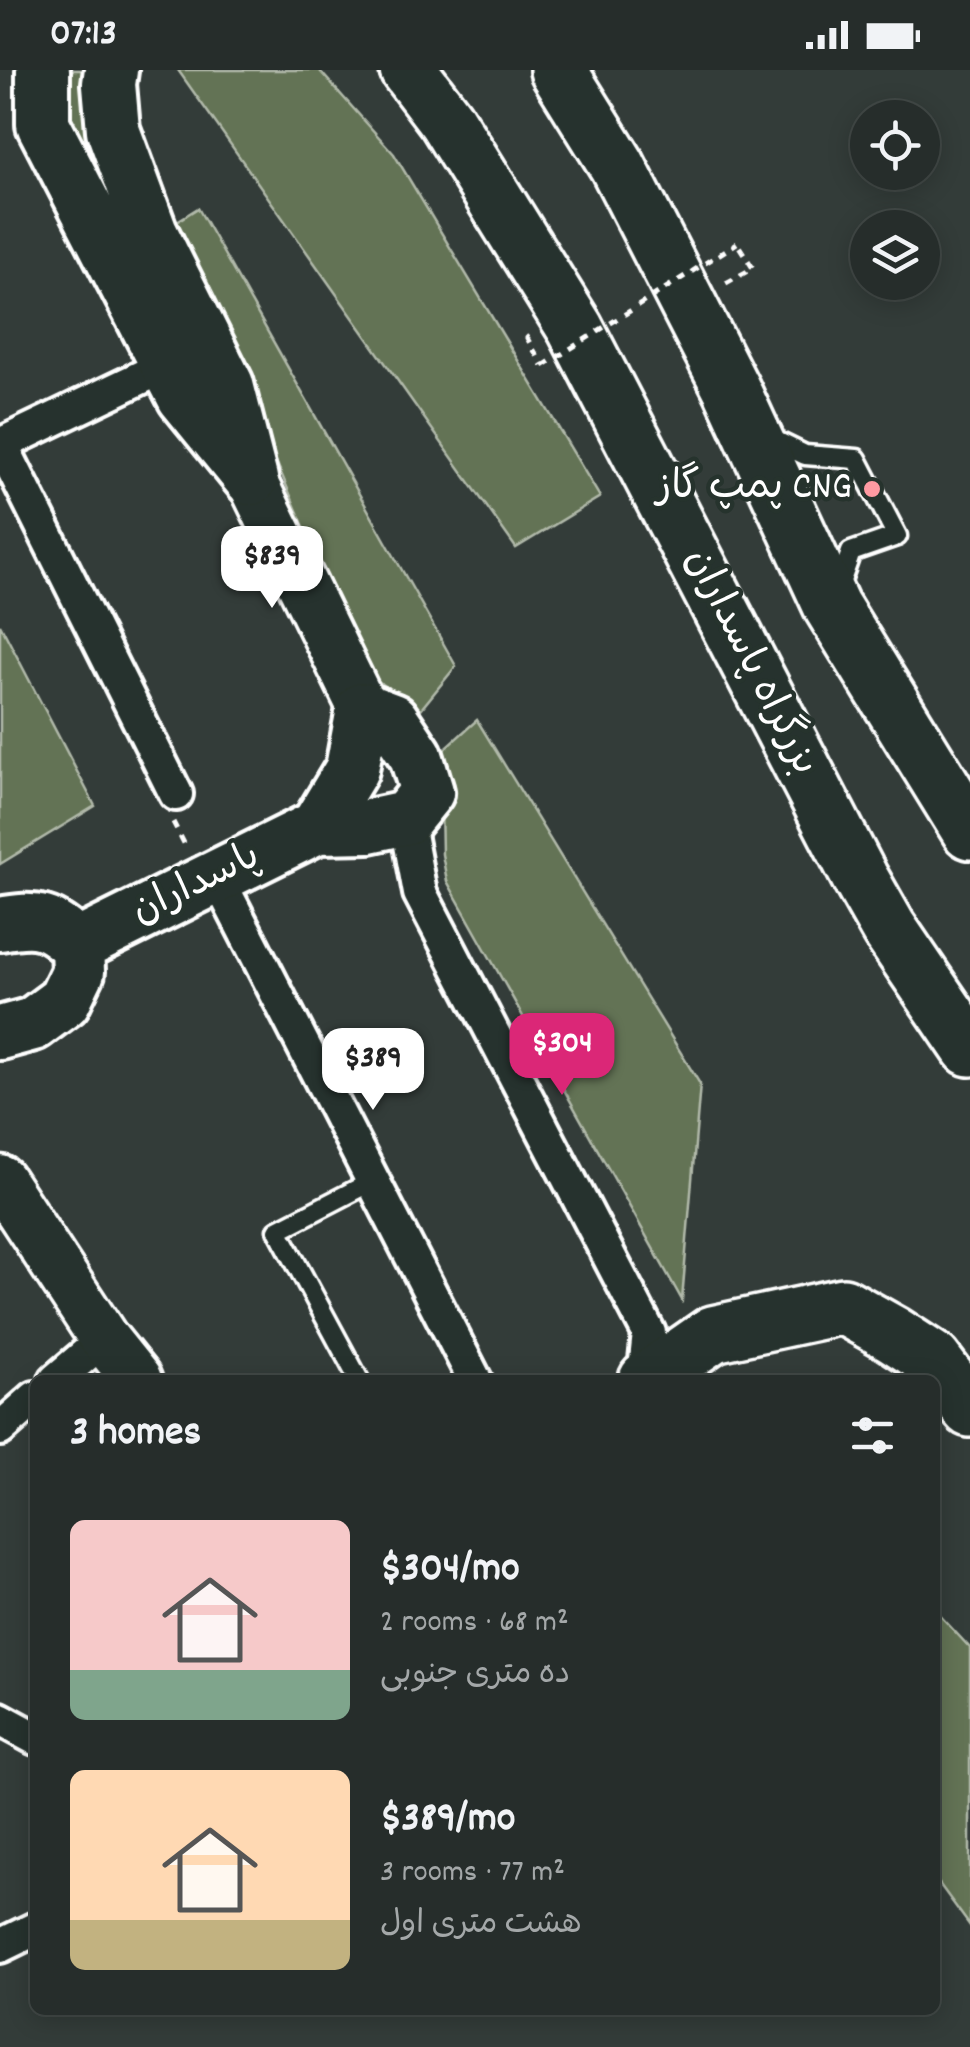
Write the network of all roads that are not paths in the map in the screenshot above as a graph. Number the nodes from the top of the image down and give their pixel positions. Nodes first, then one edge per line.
1 (14, 70) edge
2 (44, 70) edge
3 (111, 70) edge
4 (384, 70) edge
5 (408, 70) edge
6 (558, 70) edge
7 (446, 120) junction
8 (43, 124) junction
9 (167, 365) junction
10 (749, 428) junction
11 (0, 444) edge
12 (251, 478) junction
13 (832, 607) junction
14 (363, 710) junction
15 (176, 794) road end
16 (955, 799) edge
17 (406, 818) junction
18 (317, 827) junction
19 (970, 831) edge
20 (210, 878) junction
21 (0, 924) edge
22 (77, 946) junction
23 (0, 1032) edge
24 (970, 1048) edge
25 (0, 1180) edge
26 (373, 1181) junction
27 (104, 1339) junction
28 (62, 1375) edge
29 (133, 1375) edge
30 (356, 1375) edge
31 (472, 1375) edge
32 (645, 1375) edge
33 (652, 1375) edge
34 (30, 1402) edge
35 (970, 1408) edge
36 (0, 1429) edge
37 (0, 1719) edge
38 (30, 1735) edge
39 (30, 1931) edge
40 (0, 1946) edge

1 - 8 street
2 - 8 main road
3 - 12 main road
4 - 7 main road
5 - 7 highway, بزرگراه پاسداران
6 - 10 highway
7 - 24 highway, بزرگراه پاسداران
8 - 9 main road
9 - 11 street
9 - 12 main road
10 - 13 highway
10 - 13 lane
11 - 15 street
12 - 14 main road
13 - 16 highway
14 - 17 main road
14 - 18 main road
16 - 19 highway
17 - 18 main road, پاسداران
17 - 32 street
18 - 20 main road, پاسداران
20 - 22 main road, پاسداران
20 - 26 street
21 - 22 main road
22 - 23 main road
25 - 27 main road
26 - 30 lane
26 - 31 street
27 - 28 street
27 - 29 main road
33 - 35 highway
34 - 36 street
37 - 38 street
39 - 40 street

